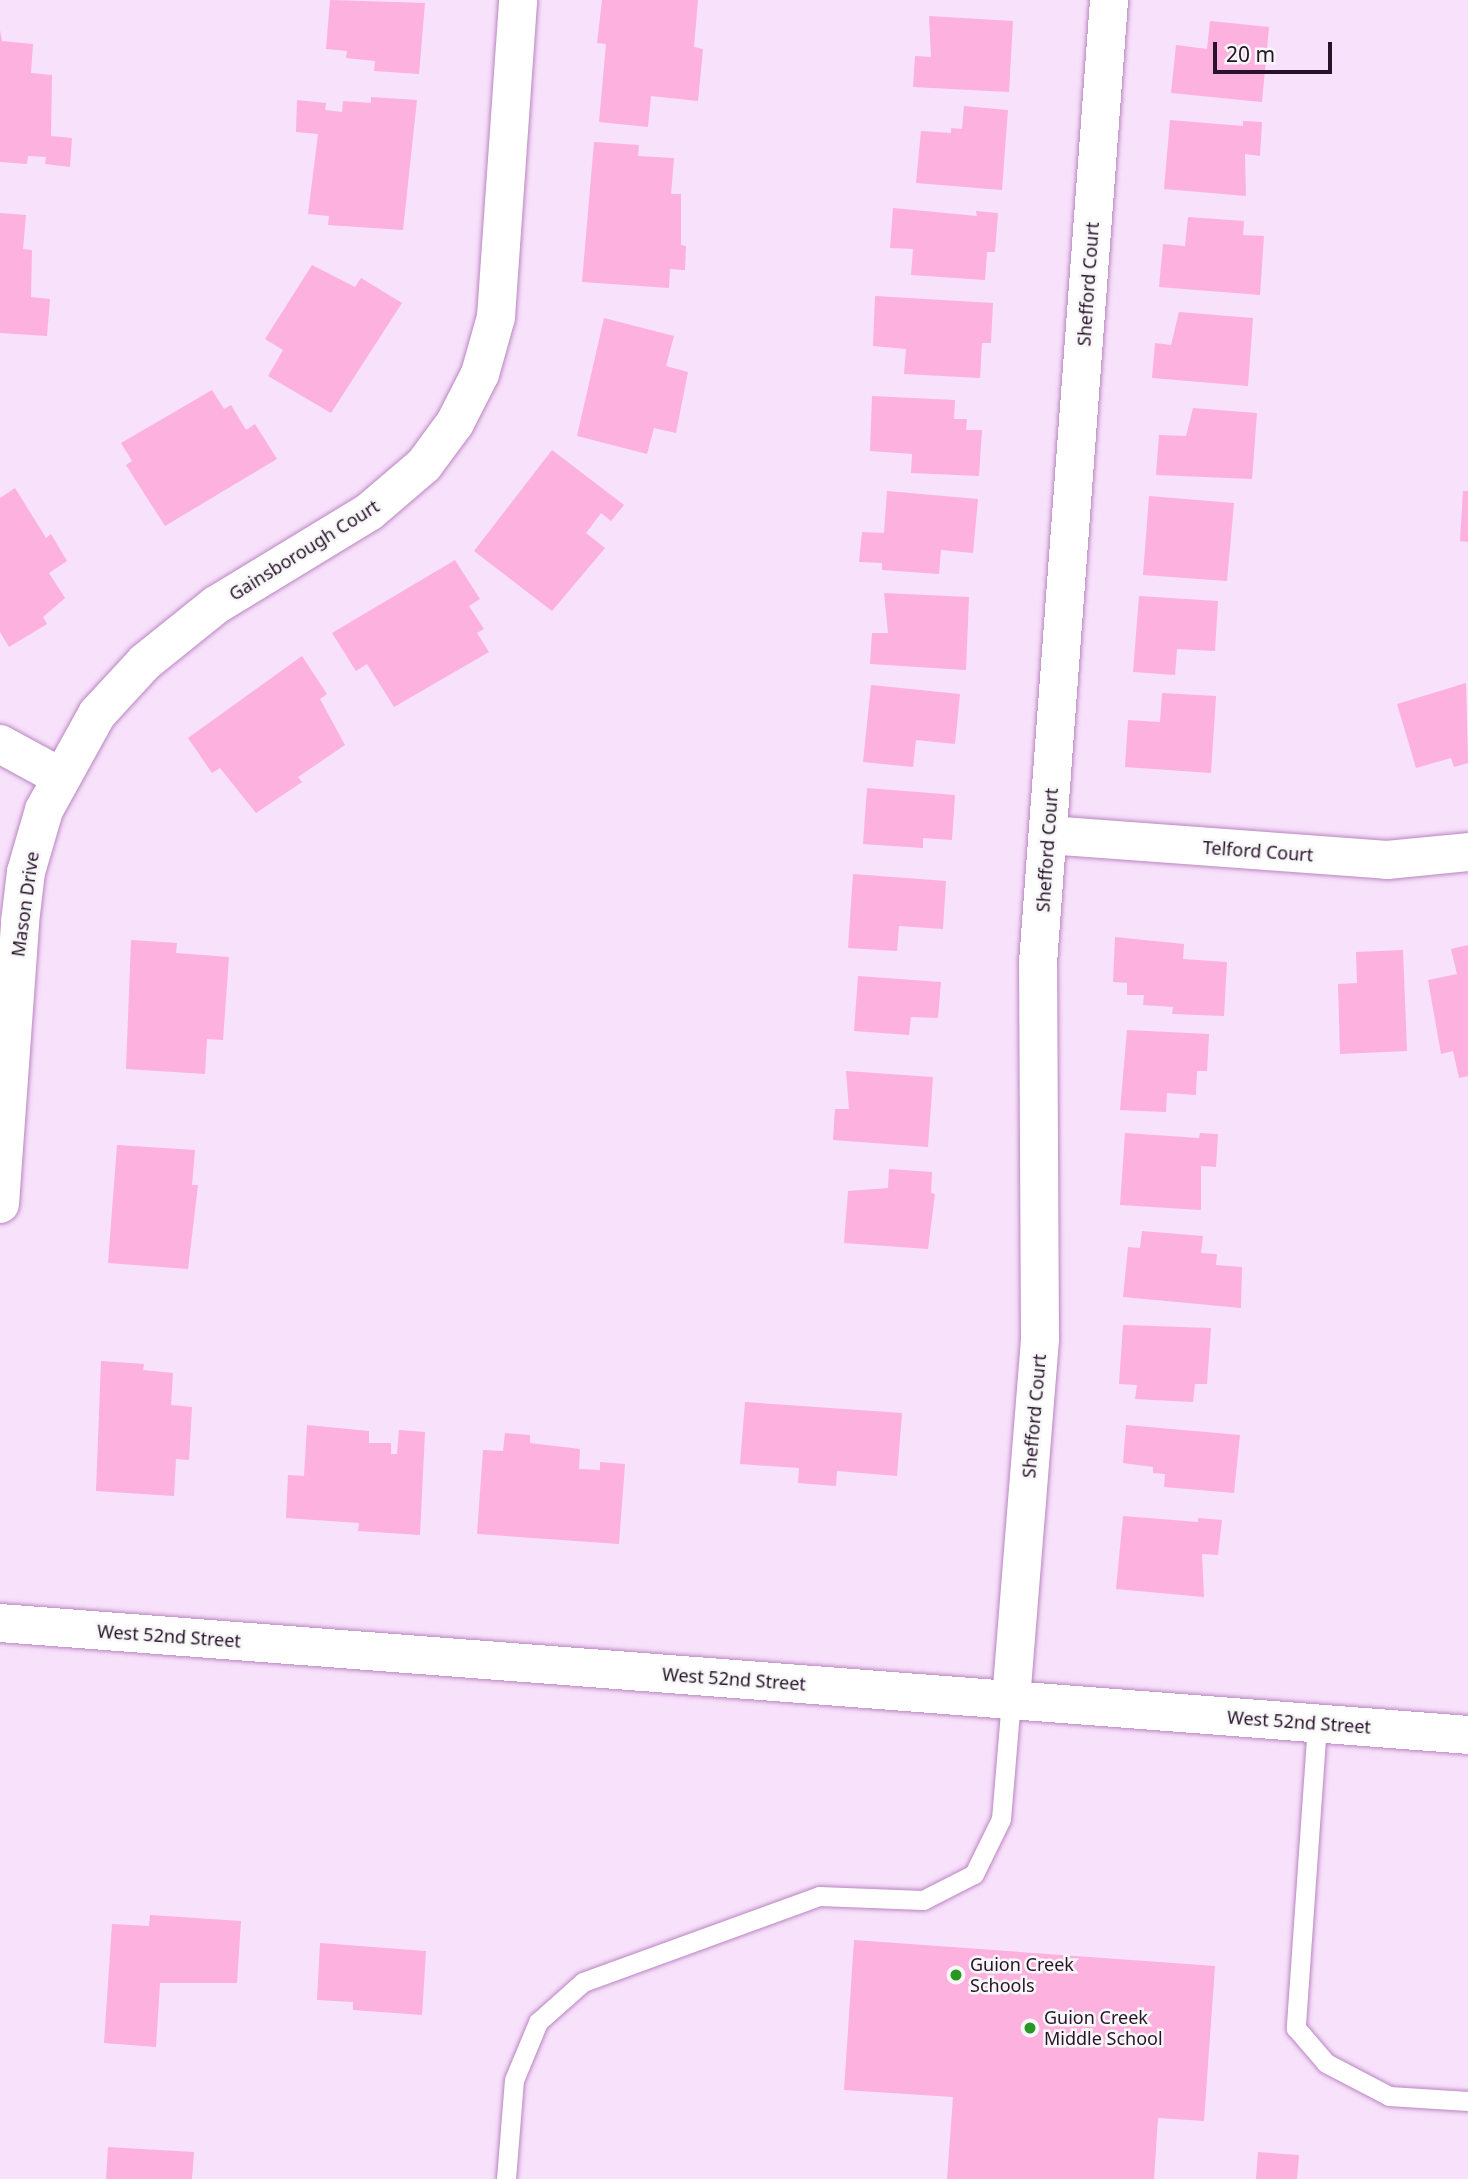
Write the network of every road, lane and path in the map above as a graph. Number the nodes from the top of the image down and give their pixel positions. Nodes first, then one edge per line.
1 (518, 0) edge
2 (1109, 0) edge
3 (0, 744) edge
4 (59, 776) junction
5 (1048, 835) junction
6 (1468, 852) edge
7 (4, 1100) edge
8 (0, 1204) edge
9 (0, 1623) edge
10 (1011, 1700) junction
11 (1317, 1724) junction
12 (1468, 1735) edge
13 (1468, 2101) edge
14 (506, 2179) edge

1 - 4 street, Gainsborough Court
2 - 5 street, Shefford Court
3 - 4 street
4 - 7 street, Mason Drive
5 - 6 street, Telford Court
5 - 10 street, Shefford Court
7 - 8 street, Mason Drive
9 - 10 street, West 52nd Street
10 - 11 street, West 52nd Street
10 - 14 lane
11 - 12 street, West 52nd Street
11 - 13 lane

